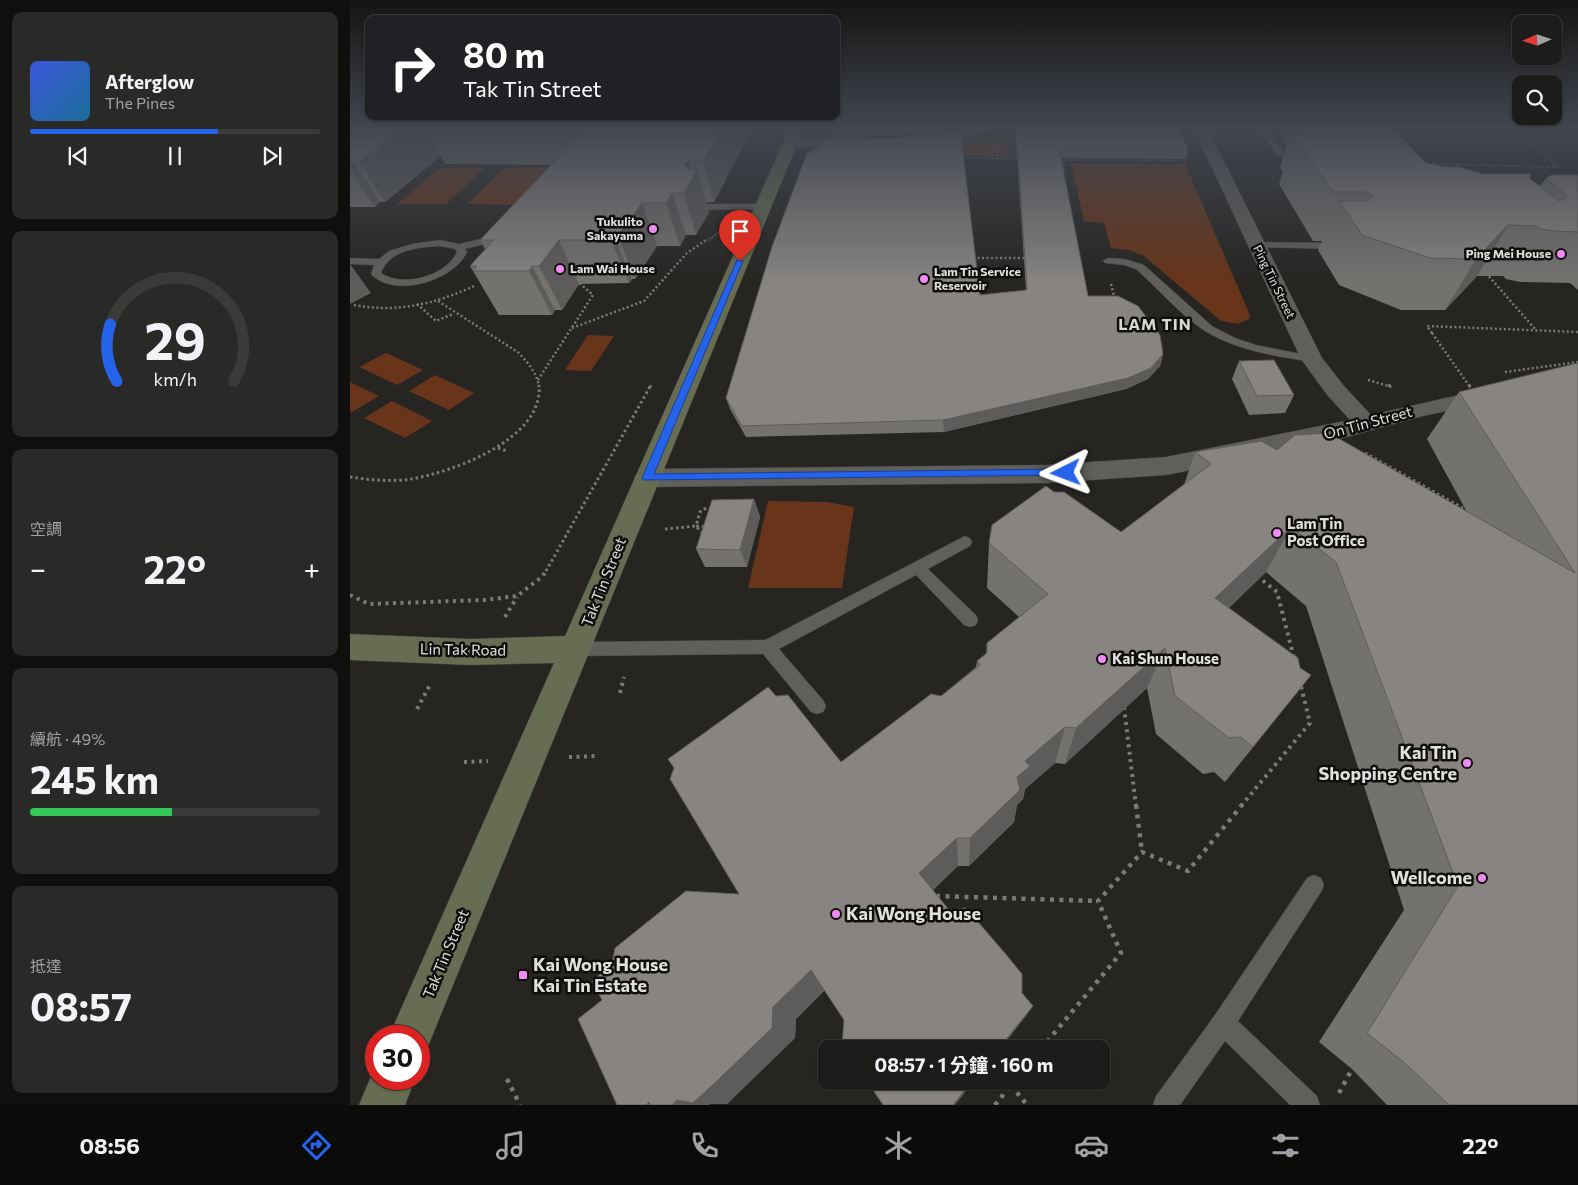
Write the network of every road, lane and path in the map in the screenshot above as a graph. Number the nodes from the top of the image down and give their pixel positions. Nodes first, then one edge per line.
1 (775, 179) edge
2 (1224, 179) edge
3 (701, 207) dead end
4 (763, 207) junction
5 (727, 227) dead end
6 (509, 235) edge
7 (1256, 245) junction
8 (1345, 246) dead end
9 (458, 247) junction
10 (971, 258) edge
11 (1029, 258) edge
12 (350, 261) edge
13 (1108, 261) dead end
14 (381, 262) junction
15 (1485, 272) edge
16 (576, 280) edge
17 (1119, 284) dead end
18 (474, 286) edge
19 (1107, 300) edge
20 (413, 301) dead end
21 (438, 301) junction
22 (354, 305) dead end
23 (453, 314) junction
24 (572, 328) junction
25 (1535, 330) junction
26 (1578, 332) edge
27 (1312, 359) junction
28 (1578, 362) edge
29 (1498, 373) dead end
30 (655, 377) dead end
31 (1364, 378) dead end
32 (1472, 378) dead end
33 (538, 380) junction
34 (1463, 380) dead end
35 (1401, 389) dead end
36 (1512, 390) edge
37 (1475, 393) edge
38 (1367, 424) junction
39 (497, 448) junction
40 (1358, 449) edge
41 (507, 451) dead end
42 (350, 477) edge
43 (647, 478) junction
44 (712, 504) edge
45 (1476, 515) edge
46 (696, 526) junction
47 (716, 527) edge
48 (665, 529) dead end
49 (707, 538) edge
50 (965, 542) dead end
51 (918, 568) junction
52 (1254, 574) edge
53 (350, 594) edge
54 (970, 620) dead end
55 (350, 647) edge
56 (767, 647) junction
57 (577, 649) junction
58 (1296, 667) edge
59 (1298, 676) edge
60 (1124, 701) edge
61 (817, 706) dead end
62 (1142, 852) junction
63 (1314, 885) dead end
64 (932, 896) edge
65 (1098, 901) junction
66 (1223, 1023) junction
67 (416, 1025) edge
68 (1048, 1040) edge
69 (1352, 1069) dead end
70 (507, 1079) dead end
71 (388, 1090) edge
72 (1007, 1090) edge
73 (1017, 1090) edge
74 (1336, 1098) dead end
75 (382, 1105) edge
76 (520, 1105) edge
77 (995, 1105) edge
78 (1027, 1105) edge
79 (1164, 1105) edge
80 (1308, 1105) edge

1 - 4 street, Tak Tin Street
2 - 7 street, Ping Tin Street
3 - 4 lane
4 - 43 street, Tak Tin Street
5 - 24 path
6 - 9 lane
7 - 8 lane
7 - 27 street, Ping Tin Street
9 - 14 lane
9 - 14 lane
10 - 11 path
12 - 14 lane
13 - 27 lane
15 - 25 path
16 - 24 path
17 - 19 path
18 - 21 path, bridge
20 - 23 path
21 - 22 path, bridge
21 - 23 path
23 - 33 path
24 - 33 path
25 - 26 path
25 - 37 path, bridge
27 - 38 street, Ping Tin Street
28 - 29 path
30 - 53 path
31 - 35 path
32 - 34 path
33 - 39 path
36 - 38 street, On Tin Street
38 - 43 street, On Tin Street
39 - 41 path
39 - 42 path
40 - 45 path
43 - 57 street, Tak Tin Street
44 - 46 path
46 - 47 path
46 - 48 path
46 - 49 path
50 - 51 lane
51 - 54 lane
51 - 56 lane
52 - 58 path
55 - 57 street, Lin Tak Road
56 - 57 lane
56 - 61 lane
57 - 67 street, Tak Tin Street
59 - 62 path
60 - 62 path
62 - 65 path
63 - 66 lane
64 - 65 path
65 - 68 path
66 - 79 lane
66 - 80 lane
69 - 74 path
70 - 76 path
71 - 75 street
72 - 77 path
73 - 78 path

